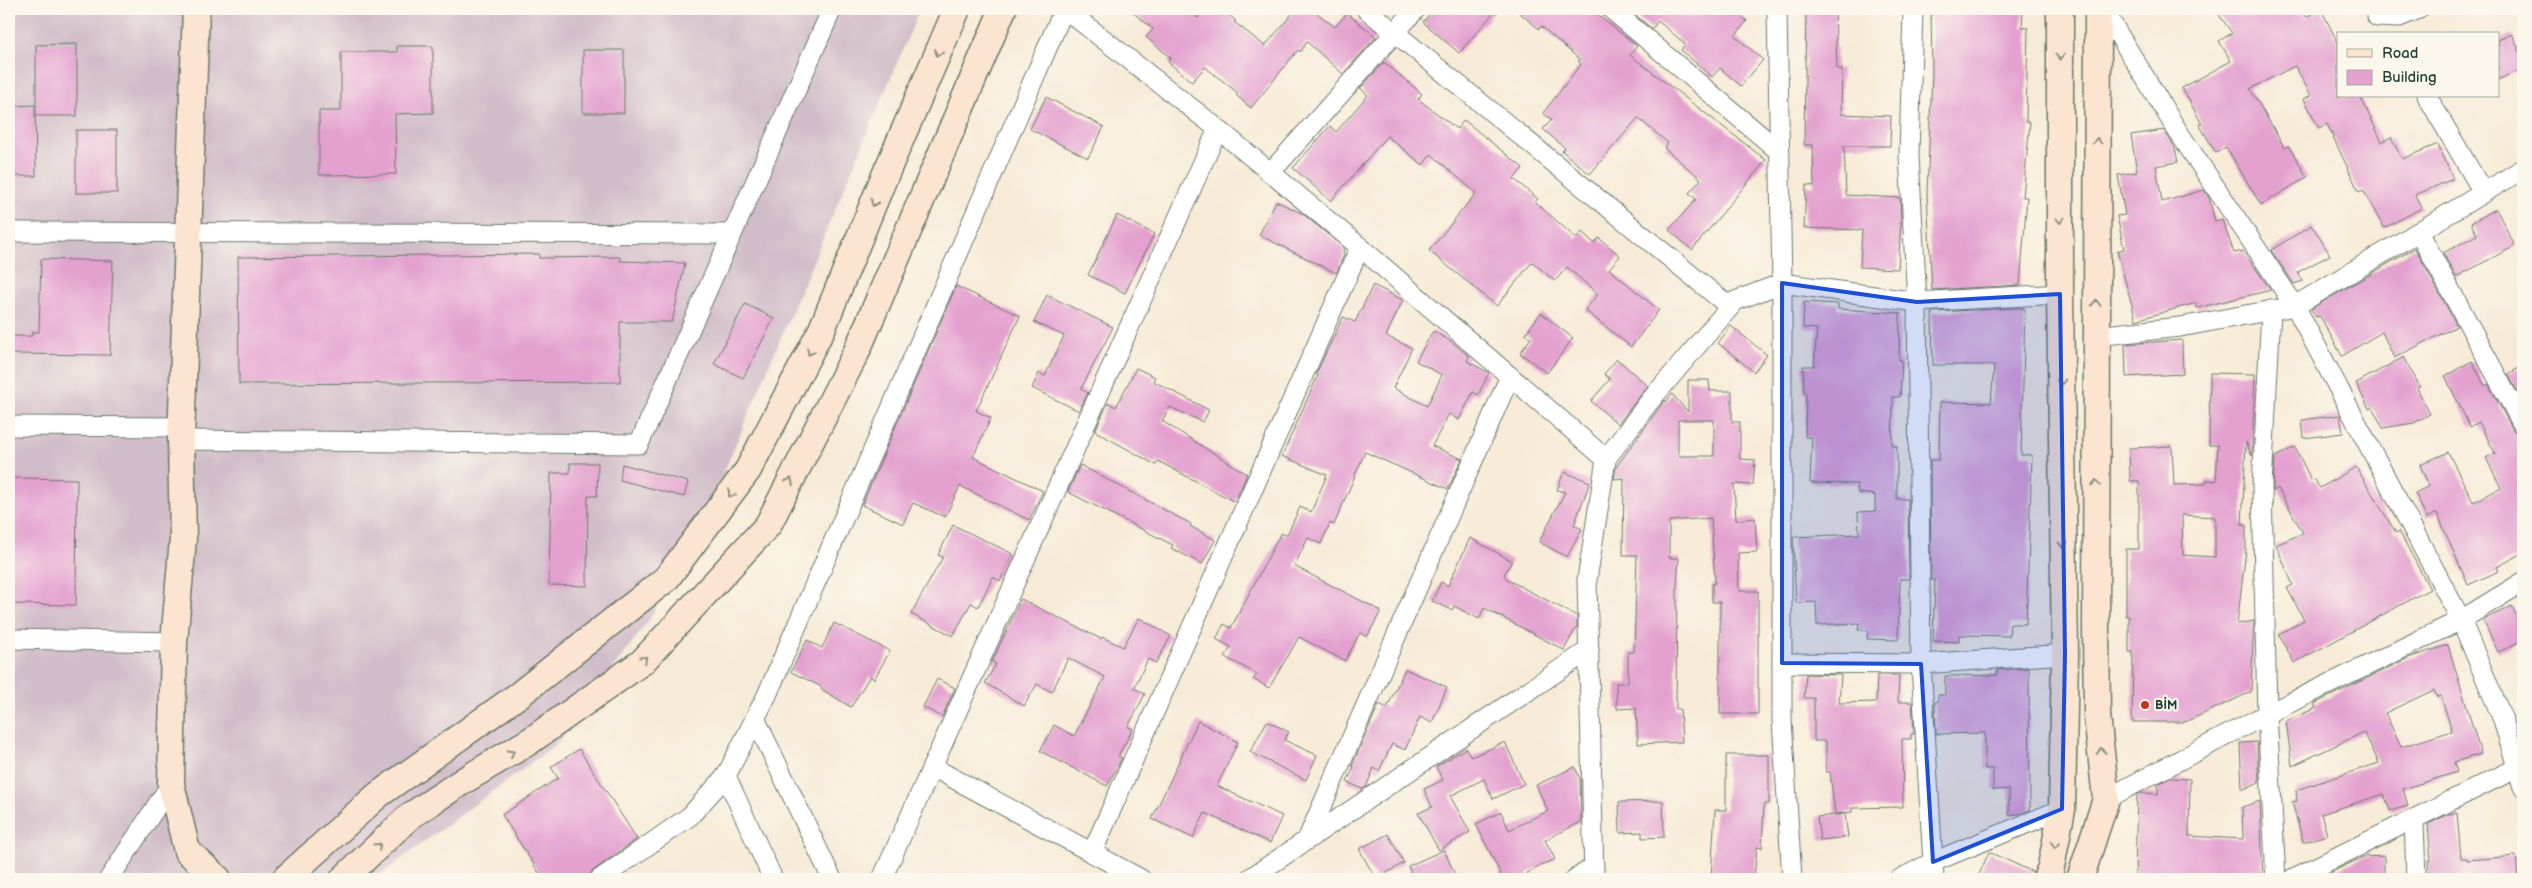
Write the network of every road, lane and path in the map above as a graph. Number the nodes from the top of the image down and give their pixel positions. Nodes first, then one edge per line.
1 (196, 9) edge
2 (832, 9) edge
3 (957, 9) edge
4 (1003, 9) edge
5 (1065, 9) edge
6 (1366, 9) edge
7 (1416, 9) edge
8 (1611, 9) edge
9 (1777, 9) edge
10 (1913, 9) edge
11 (2060, 9) edge
12 (2098, 9) edge
13 (2103, 9) edge
14 (2419, 9) edge
15 (2374, 13) edge
16 (2389, 32) edge
17 (1395, 34) junction
18 (2428, 98) edge
19 (1218, 129) junction
20 (1780, 152) junction
21 (2523, 169) edge
22 (1270, 173) junction
23 (2483, 192) junction
24 (9, 232) edge
25 (187, 232) junction
26 (2419, 232) junction
27 (732, 234) junction
28 (1360, 247) junction
29 (1782, 283) junction
30 (2060, 294) junction
31 (1917, 302) junction
32 (2295, 306) junction
33 (1730, 307) junction
34 (2271, 310) junction
35 (2096, 336) junction
36 (1510, 376) junction
37 (2523, 425) edge
38 (9, 426) edge
39 (181, 434) junction
40 (1606, 459) junction
41 (2523, 582) edge
42 (2461, 620) junction
43 (9, 639) edge
44 (174, 642) junction
45 (1589, 650) junction
46 (2065, 654) junction
47 (1782, 663) junction
48 (1921, 664) junction
49 (2267, 714) junction
50 (755, 718) junction
51 (932, 767) junction
52 (2520, 767) edge
53 (726, 776) junction
54 (171, 784) junction
55 (2523, 787) edge
56 (2106, 799) junction
57 (2062, 809) junction
58 (2414, 821) junction
59 (1307, 840) junction
60 (1092, 853) junction
61 (1934, 871) edge
62 (1594, 873) edge
63 (2084, 873) edge
64 (109, 879) edge
65 (218, 879) edge
66 (285, 879) edge
67 (343, 879) edge
68 (600, 879) edge
69 (773, 879) edge
70 (832, 879) edge
71 (882, 879) edge
72 (1141, 879) edge
73 (1249, 879) edge
74 (1575, 879) edge
75 (1792, 879) edge
76 (1900, 879) edge
77 (2046, 879) edge
78 (2276, 879) edge
79 (2292, 879) edge
80 (2416, 879) edge

1 - 25 main road
2 - 27 street
3 -> 66 main road
67 -> 4 main road
5 - 19 street
5 - 50 street
6 - 17 street
7 - 17 street
8 - 20 street
9 - 20 street
10 - 31 street
11 -> 30 main road
35 -> 12 main road
13 - 32 street
14 - 15 street
15 - 16 street
17 - 22 street
17 - 33 street
18 - 23 street
19 - 22 street
19 - 51 street
20 - 29 street
21 - 23 street
22 - 28 street
23 - 26 street
24 - 25 street
25 - 27 street
25 - 39 main road
26 - 32 street
26 - 37 street
27 - 39 street
28 - 36 street
28 - 60 street
29 - 31 street
29 - 33 street
29 - 47 street
30 - 31 street
30 -> 46 main road
31 - 48 street
32 - 34 street
32 - 42 street
33 - 40 street
34 - 35 street
34 - 49 street
56 -> 35 main road
36 - 40 street
36 - 59 street
38 - 39 street
39 - 44 main road
40 - 45 street
41 - 42 street
42 - 49 street
42 - 52 street
43 - 44 street
44 - 54 main road
45 - 59 street
45 - 62 street
46 - 48 street
46 - 57 main road
47 - 48 street
47 - 75 street
48 - 61 street
49 - 56 street
49 - 78 street
50 - 53 street
50 - 70 street
51 - 60 street
51 - 71 street
52 - 55 street
52 - 58 street
53 - 68 street
53 - 69 street
54 - 64 street
54 - 65 main road
56 - 63 main road
57 - 61 street
57 -> 77 main road
58 - 79 street
58 - 80 street
59 - 73 street
60 - 72 street
61 - 76 street
62 - 74 street

